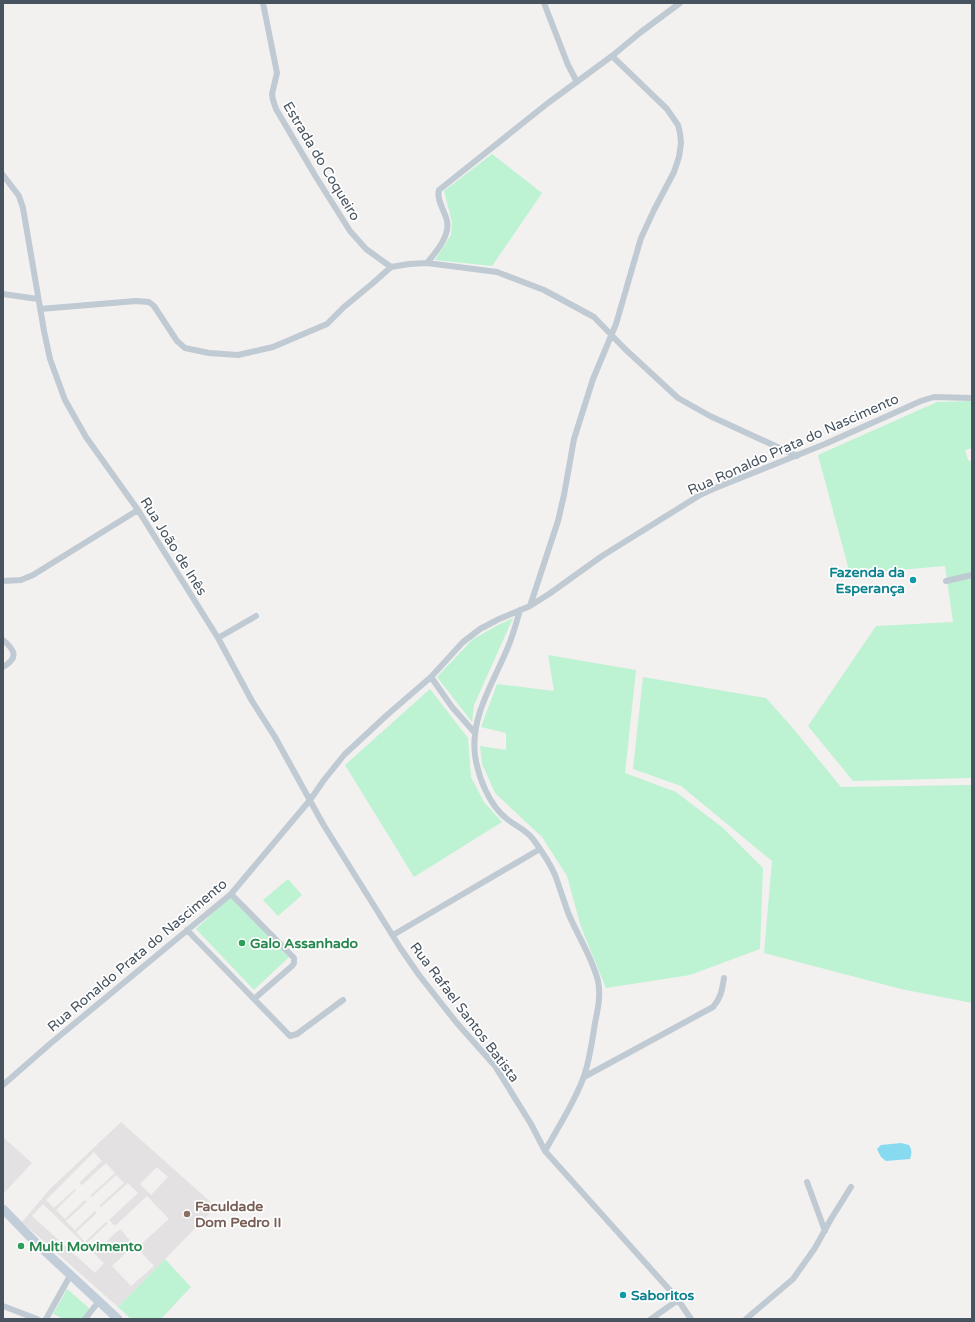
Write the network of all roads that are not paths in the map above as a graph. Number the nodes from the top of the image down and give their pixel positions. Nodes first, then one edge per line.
1 (263, 3) edge
2 (544, 3) edge
3 (680, 3) edge
4 (612, 56) junction
5 (577, 82) junction
6 (3, 175) edge
7 (427, 264) junction
8 (391, 267) junction
9 (3, 294) edge
10 (38, 299) junction
11 (40, 309) junction
12 (611, 335) junction
13 (972, 398) edge
14 (797, 456) junction
15 (138, 510) junction
16 (972, 575) edge
17 (3, 581) edge
18 (946, 581) dead end
19 (530, 606) junction
20 (520, 610) junction
21 (256, 616) dead end
22 (218, 638) junction
23 (3, 640) edge
24 (3, 667) edge
25 (431, 677) junction
26 (475, 733) junction
27 (310, 800) junction
28 (540, 849) junction
29 (231, 894) junction
30 (187, 930) junction
31 (393, 935) junction
32 (724, 978) dead end
33 (254, 999) junction
34 (343, 1000) dead end
35 (584, 1077) junction
36 (3, 1085) edge
37 (545, 1151) junction
38 (807, 1182) dead end
39 (851, 1188) dead end
40 (3, 1209) edge
41 (825, 1231) junction
42 (71, 1274) junction
43 (99, 1300) junction
44 (678, 1300) junction
45 (3, 1306) edge
46 (37, 1319) edge
47 (46, 1319) edge
48 (85, 1319) edge
49 (118, 1319) edge
50 (651, 1319) edge
51 (691, 1319) edge
52 (746, 1319) edge

1 - 8 street, Estrada do Coqueiro
2 - 5 street
3 - 4 street
4 - 5 street
4 - 12 street
5 - 7 street
6 - 10 street, Rua João de Inês
7 - 8 street
7 - 12 street
8 - 11 street
9 - 10 street
10 - 11 street, Rua João de Inês
11 - 15 street, Rua João de Inês
12 - 14 street
12 - 19 street
13 - 14 street, Rua Ronaldo Prata do Nascimento
14 - 19 street, Rua Ronaldo Prata do Nascimento
15 - 17 street
15 - 22 street, Rua João de Inês
16 - 18 street
19 - 20 street, Rua Ronaldo Prata do Nascimento
20 - 25 street, Rua Ronaldo Prata do Nascimento
20 - 26 street
21 - 22 street
22 - 27 street, Rua João de Inês
23 - 24 street
25 - 26 street
25 - 27 street, Rua Ronaldo Prata do Nascimento
26 - 28 street
27 - 29 street, Rua Ronaldo Prata do Nascimento
27 - 31 street, Rua Rafael Santos Batista
28 - 31 street
28 - 35 street
29 - 30 street, Rua Ronaldo Prata do Nascimento
29 - 33 street
30 - 33 street
30 - 36 street, Rua Ronaldo Prata do Nascimento
31 - 37 street, Rua Rafael Santos Batista
32 - 35 street
33 - 34 street
35 - 37 street
37 - 44 street, Rua Rafael Santos Batista
38 - 41 street
39 - 41 street
40 - 42 main road
41 - 52 street
42 - 43 main road
42 - 47 street
43 - 48 street
43 - 49 main road
44 - 50 street
44 - 51 street, Rua Rafael Santos Batista
45 - 46 street

